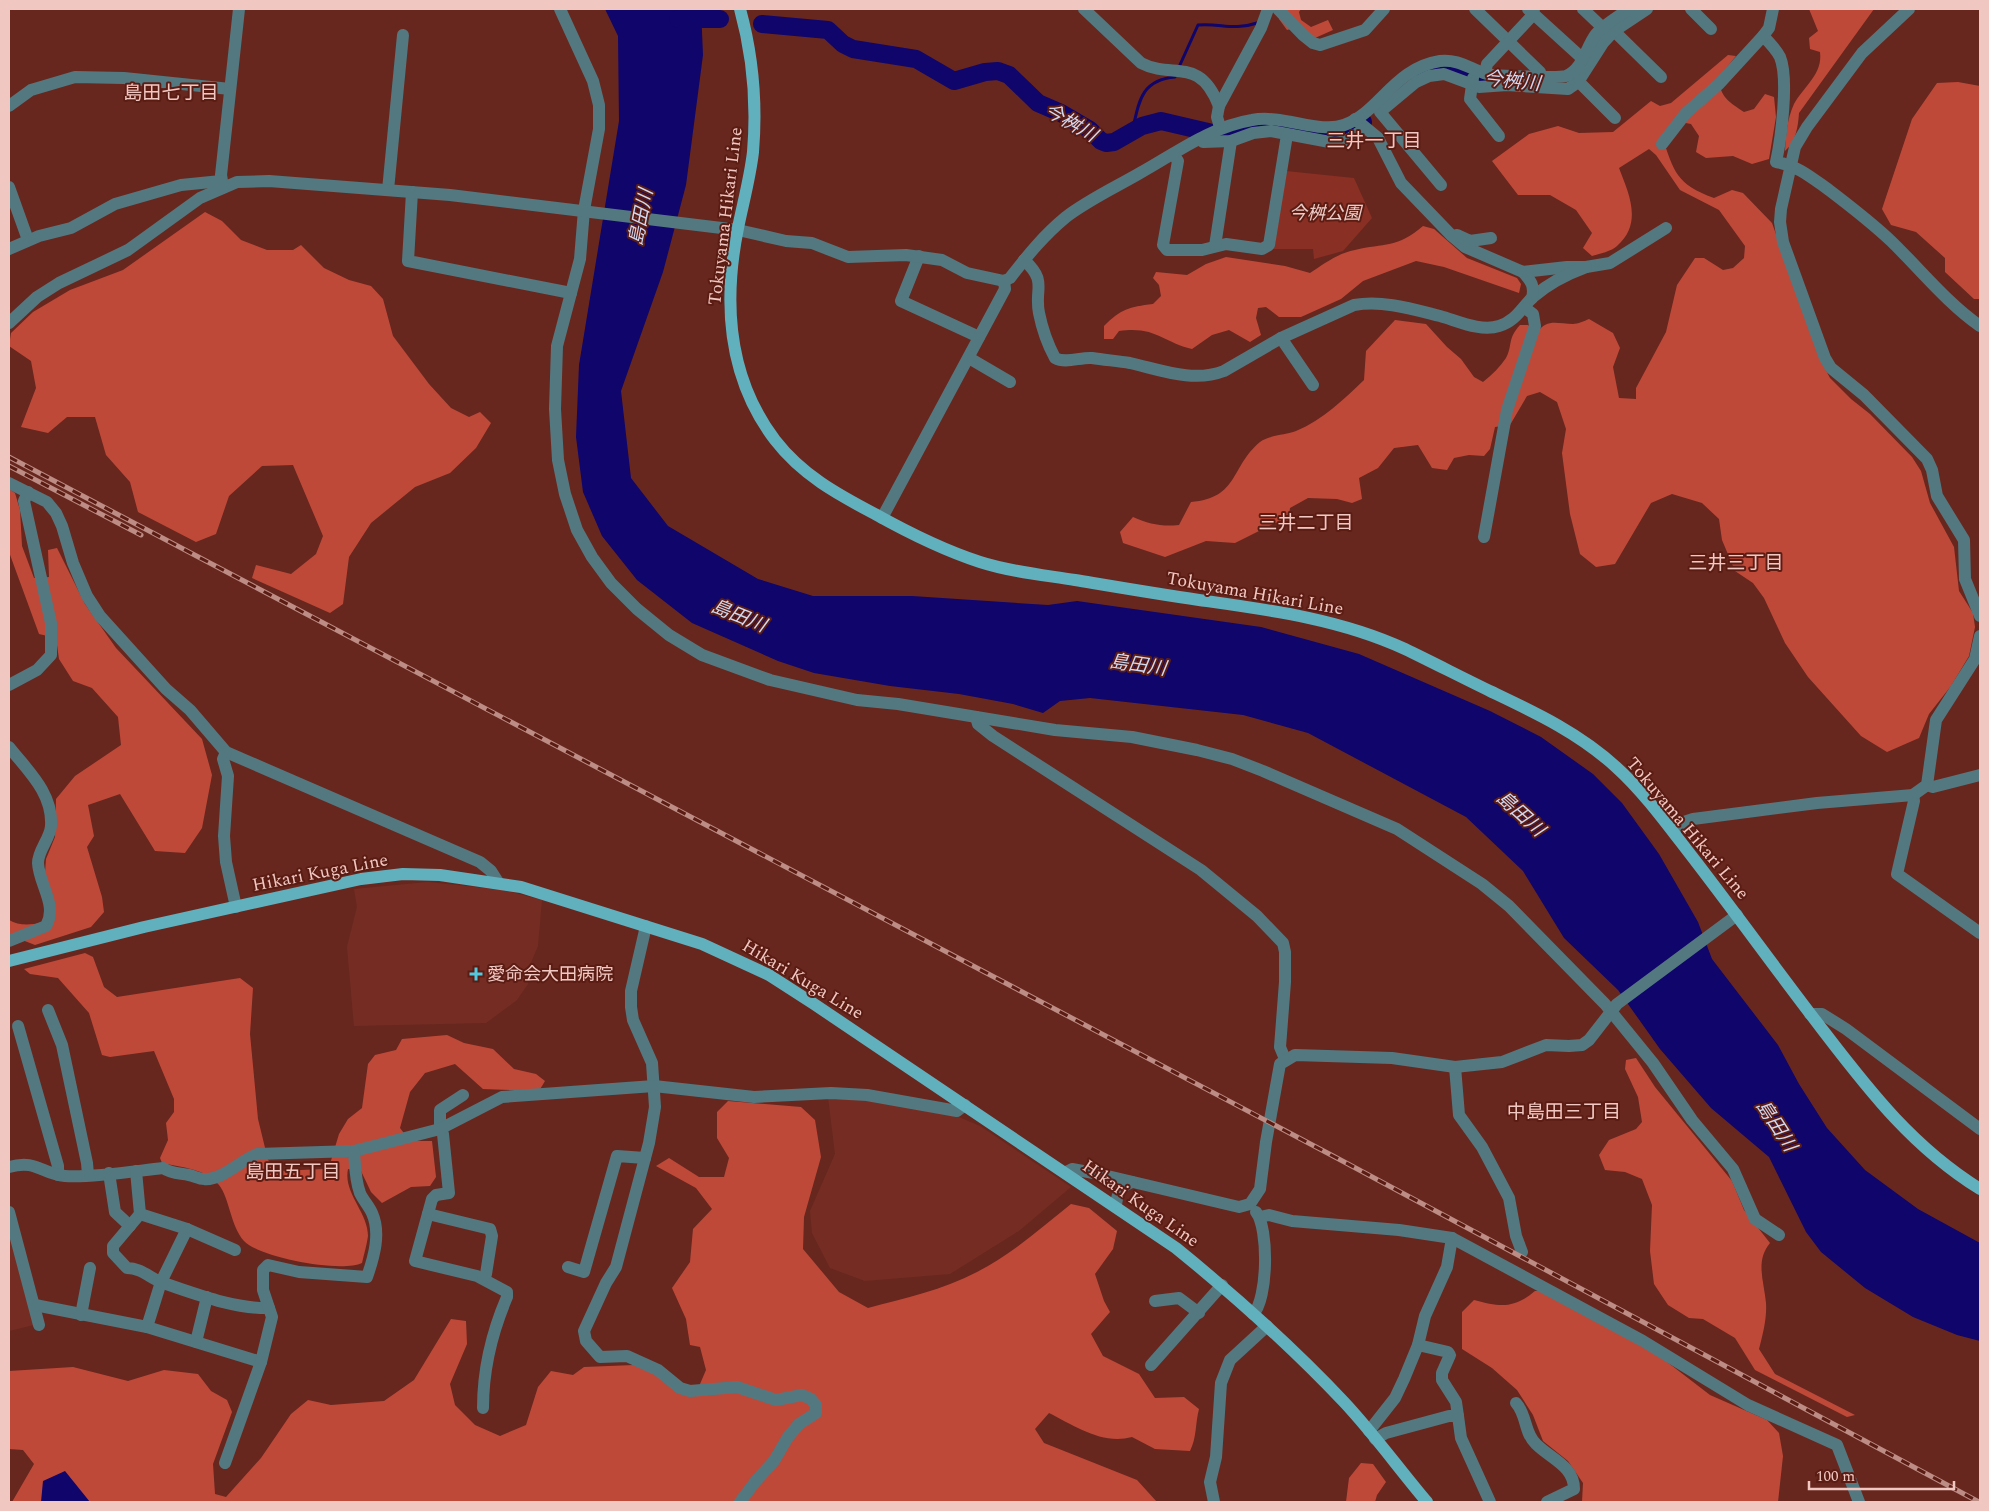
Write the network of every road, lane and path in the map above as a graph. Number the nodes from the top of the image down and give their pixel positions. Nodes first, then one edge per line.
1 (239, 9) edge
2 (560, 9) edge
3 (740, 9) edge
4 (1084, 9) edge
5 (1269, 9) edge
6 (1384, 9) edge
7 (1475, 9) edge
8 (1583, 9) edge
9 (1629, 9) edge
10 (1647, 9) edge
11 (1691, 9) edge
12 (1773, 9) edge
13 (1909, 9) edge
14 (1531, 10) edge
15 (1711, 29) dead end
16 (1608, 30) junction
17 (403, 35) dead end
18 (1763, 36) junction
19 (1508, 41) junction
20 (1583, 59) junction
21 (1481, 71) junction
22 (1541, 77) junction
23 (1661, 77) dead end
24 (1574, 78) junction
25 (1470, 84) junction
26 (230, 89) junction
27 (9, 106) edge
28 (1219, 106) junction
29 (1615, 118) dead end
30 (1355, 119) junction
31 (1392, 126) junction
32 (1220, 127) junction
33 (1364, 129) junction
34 (1287, 134) junction
35 (1499, 136) dead end
36 (1378, 138) junction
37 (1200, 139) junction
38 (1232, 141) junction
39 (1662, 144) dead end
40 (1173, 154) junction
41 (1790, 164) junction
42 (222, 184) junction
43 (1441, 185) dead end
44 (9, 189) edge
45 (388, 190) junction
46 (412, 192) junction
47 (589, 211) junction
48 (1666, 228) dead end
49 (733, 230) junction
50 (1452, 236) junction
51 (1490, 238) dead end
52 (28, 240) junction
53 (1215, 246) junction
54 (9, 249) edge
55 (919, 256) junction
56 (1024, 260) junction
57 (1586, 268) junction
58 (1523, 272) junction
59 (1004, 282) junction
60 (571, 292) junction
61 (1528, 303) junction
62 (9, 323) edge
63 (1980, 326) edge
64 (979, 337) junction
65 (1281, 338) junction
66 (969, 358) junction
67 (1010, 382) dead end
68 (1313, 385) dead end
69 (9, 483) edge
70 (28, 492) junction
71 (882, 518) junction
72 (1484, 537) dead end
73 (1980, 616) edge
74 (1980, 636) edge
75 (9, 685) edge
76 (976, 717) junction
77 (9, 747) edge
78 (226, 752) junction
79 (1980, 776) edge
80 (1927, 786) junction
81 (1913, 795) junction
82 (1673, 832) junction
83 (498, 882) junction
84 (236, 907) junction
85 (1737, 915) junction
86 (646, 926) junction
87 (1980, 933) edge
88 (9, 941) edge
89 (9, 961) edge
90 (1614, 1008) junction
91 (48, 1010) dead end
92 (1810, 1014) junction
93 (18, 1026) dead end
94 (1285, 1059) junction
95 (1455, 1067) junction
96 (654, 1086) junction
97 (463, 1095) dead end
98 (965, 1104) junction
99 (440, 1129) junction
100 (1980, 1129) edge
101 (354, 1150) junction
102 (645, 1158) junction
103 (9, 1167) edge
104 (136, 1171) junction
105 (1066, 1172) junction
106 (109, 1173) junction
107 (58, 1175) junction
108 (88, 1175) junction
109 (1132, 1182) junction
110 (1980, 1189) edge
111 (1250, 1204) junction
112 (1116, 1206) junction
113 (9, 1212) edge
114 (140, 1214) junction
115 (428, 1214) junction
116 (1260, 1217) junction
117 (130, 1226) junction
118 (187, 1229) junction
119 (1779, 1235) dead end
120 (1452, 1238) junction
121 (235, 1250) dead end
122 (1522, 1252) dead end
123 (568, 1267) dead end
124 (90, 1268) dead end
125 (483, 1278) junction
126 (161, 1282) junction
127 (1222, 1285) junction
128 (207, 1296) junction
129 (1156, 1301) dead end
130 (34, 1306) junction
131 (269, 1308) junction
132 (1199, 1313) junction
133 (1253, 1314) junction
134 (81, 1315) junction
135 (39, 1325) dead end
136 (1267, 1326) junction
137 (146, 1327) junction
138 (196, 1342) junction
139 (1418, 1345) junction
140 (261, 1362) junction
141 (1151, 1365) dead end
142 (1516, 1403) dead end
143 (483, 1408) dead end
144 (1458, 1416) junction
145 (1372, 1435) junction
146 (225, 1463) dead end
147 (740, 1502) edge
148 (1214, 1502) edge
149 (1426, 1502) edge
150 (1490, 1502) edge
151 (1547, 1502) edge
152 (1859, 1502) edge

1 - 26 street
2 - 47 street
3 - 49 main road, Tokuyama Hikari Line
4 - 28 street
5 - 6 street
5 - 28 street
7 - 19 street
8 - 16 street
9 - 16 street
10 - 16 street
11 - 15 street
12 - 18 street
13 - 41 street
14 - 19 street
14 - 20 street
16 - 20 street
16 - 23 street
16 - 24 street
17 - 45 street
18 - 39 street
18 - 41 street
19 - 21 street
19 - 22 street
20 - 24 street
21 - 22 street
21 - 25 street
21 - 30 street
22 - 24 street
24 - 25 street
24 - 29 street
25 - 31 street
25 - 35 street
26 - 27 street
26 - 42 street
28 - 32 street
30 - 32 street
30 - 33 street
31 - 36 street
31 - 43 street
32 - 37 street
33 - 34 street
33 - 36 street
34 - 38 street
34 - 53 street
36 - 50 street
37 - 38 street
37 - 40 street
38 - 53 street
40 - 53 street
40 - 56 street
41 - 63 street
41 - 73 street
42 - 45 street
42 - 52 street
42 - 62 street
44 - 52 street
45 - 46 street
46 - 47 street
46 - 60 street
47 - 49 street
47 - 60 street
48 - 57 street
49 - 55 street
49 - 71 main road, Tokuyama Hikari Line
50 - 51 street
50 - 58 street
52 - 54 street
55 - 59 street
55 - 64 street
56 - 59 street
56 - 65 street
57 - 58 street
57 - 61 street
58 - 61 street
59 - 64 street
60 - 76 street
61 - 65 street
61 - 72 street
64 - 66 street
65 - 68 street
66 - 67 street
66 - 71 street
69 - 70 street
70 - 75 street
70 - 78 street
71 - 82 main road, Tokuyama Hikari Line
74 - 80 street
76 - 90 street
76 - 94 street
77 - 88 street
78 - 83 street
78 - 84 street
79 - 80 street
80 - 81 street
81 - 82 street
81 - 87 street
82 - 85 main road, Tokuyama Hikari Line
83 - 84 main road, Hikari Kuga Line
83 - 86 main road, Hikari Kuga Line
84 - 89 main road, Hikari Kuga Line
85 - 90 street
85 - 92 main road, Tokuyama Hikari Line
86 - 96 street
86 - 98 main road, Hikari Kuga Line
90 - 95 street
90 - 119 street
91 - 108 street
92 - 100 street
92 - 110 main road, Tokuyama Hikari Line
93 - 107 street
94 - 95 street
94 - 111 street
95 - 122 street
96 - 98 street
96 - 99 street
96 - 102 street
97 - 99 street
98 - 105 main road, Hikari Kuga Line
99 - 101 street
99 - 115 street
101 - 104 street
101 - 131 street
102 - 123 street
102 - 147 street
103 - 107 street
104 - 106 street
104 - 114 street
105 - 109 street
105 - 112 main road, Hikari Kuga Line
106 - 108 street
106 - 117 street
107 - 108 street
109 - 111 street
109 - 112 street
111 - 116 street
112 - 127 main road, Hikari Kuga Line
113 - 130 street
114 - 117 street
114 - 118 street
115 - 125 street
115 - 125 street
116 - 120 street
116 - 133 street
117 - 126 street
118 - 121 street
118 - 126 street
120 - 139 street
120 - 152 street
124 - 134 street
125 - 143 street
126 - 128 street
126 - 137 street
127 - 132 street
127 - 133 main road, Hikari Kuga Line
128 - 131 street
128 - 138 street
129 - 132 street
130 - 134 street
130 - 135 street
131 - 140 street
132 - 141 street
133 - 136 main road, Hikari Kuga Line
134 - 137 street
136 - 145 main road, Hikari Kuga Line
136 - 148 street
137 - 138 street
138 - 140 street
139 - 144 street
139 - 145 street
140 - 146 street
142 - 151 street
144 - 145 street
144 - 150 street
145 - 149 main road, Hikari Kuga Line

